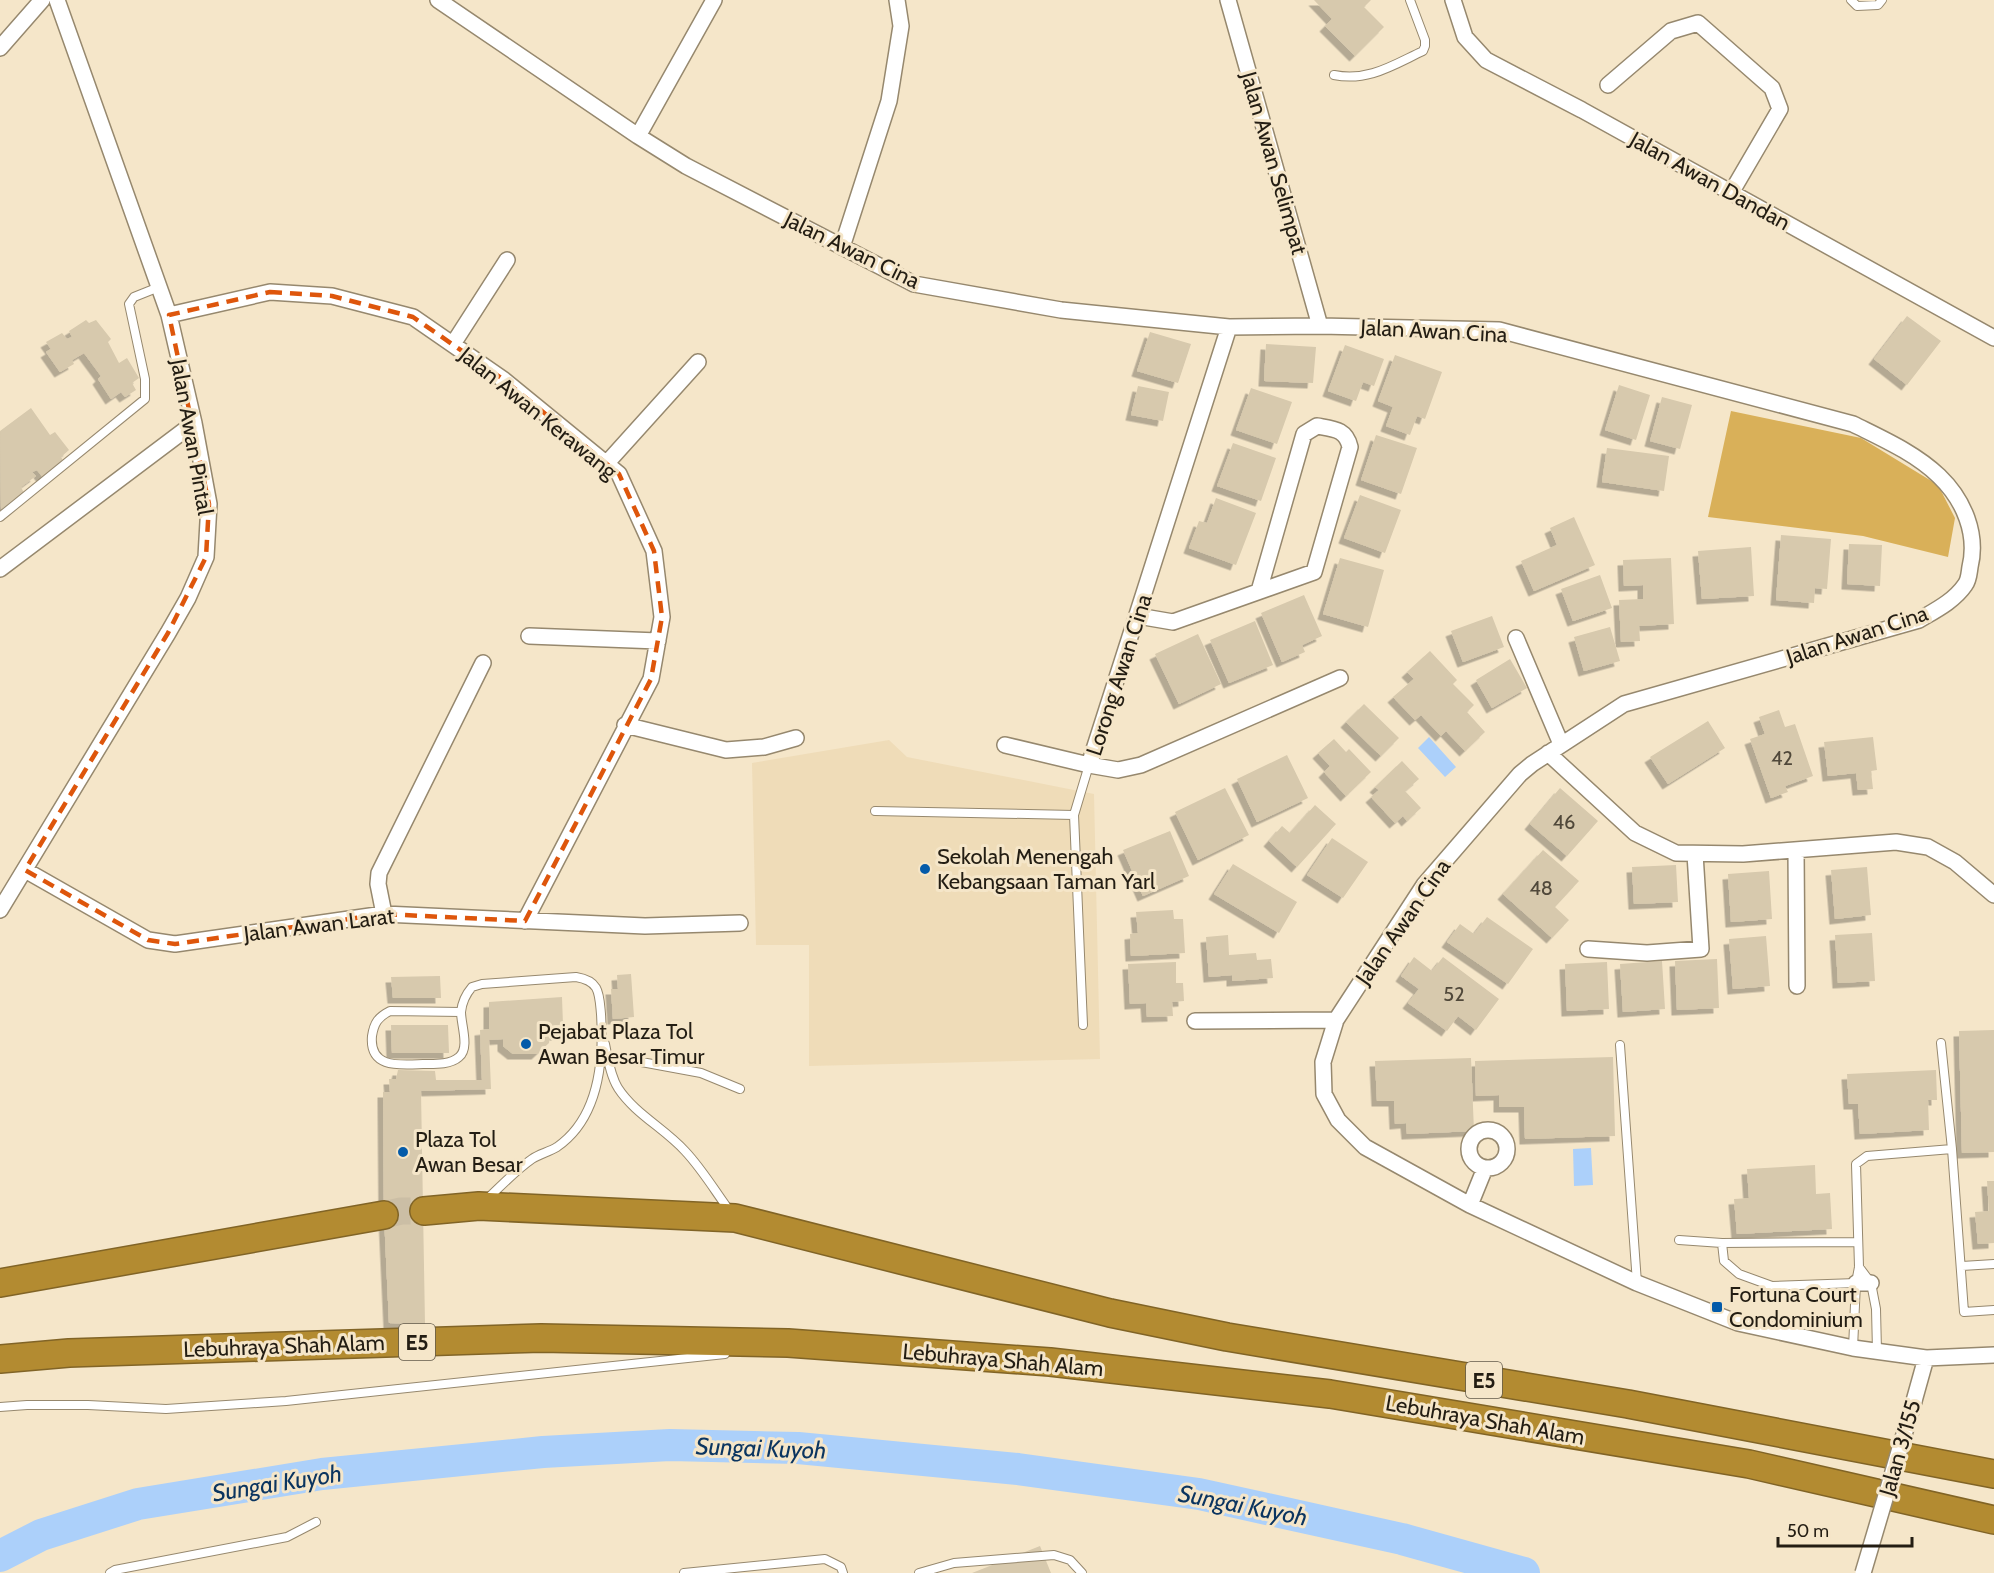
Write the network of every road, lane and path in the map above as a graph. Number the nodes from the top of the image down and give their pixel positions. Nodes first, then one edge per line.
1 (42, 0) edge
2 (57, 0) edge
3 (438, 0) edge
4 (714, 0) edge
5 (897, 0) edge
6 (1228, 0) edge
7 (1410, 0) edge
8 (1453, 0) edge
9 (1851, 0) edge
10 (1882, 0) edge
11 (0, 48) edge
12 (1334, 75) dead end
13 (1608, 85) dead end
14 (638, 136) junction
15 (1731, 193) junction
16 (842, 247) junction
17 (507, 260) dead end
18 (159, 287) junction
19 (169, 315) junction
20 (1320, 326) junction
21 (1229, 327) junction
22 (1994, 338) edge
23 (453, 344) junction
24 (698, 362) dead end
25 (194, 423) junction
26 (606, 464) junction
27 (0, 517) edge
28 (0, 569) edge
29 (1259, 591) junction
30 (1138, 616) junction
31 (529, 636) dead end
32 (1516, 638) dead end
33 (658, 641) junction
34 (483, 663) dead end
35 (1340, 678) dead end
36 (625, 726) junction
37 (796, 738) dead end
38 (1005, 745) dead end
39 (1554, 749) junction
40 (1089, 765) junction
41 (875, 811) dead end
42 (1074, 814) junction
43 (1796, 850) junction
44 (1695, 854) junction
45 (26, 870) junction
46 (1994, 895) edge
47 (0, 910) edge
48 (384, 914) junction
49 (525, 921) junction
50 (740, 923) dead end
51 (1588, 949) dead end
52 (1797, 987) dead end
53 (461, 1012) junction
54 (1336, 1020) junction
55 (1195, 1021) dead end
56 (1083, 1025) dead end
57 (602, 1034) junction
58 (1941, 1043) dead end
59 (1620, 1045) dead end
60 (609, 1060) junction
61 (740, 1089) dead end
62 (1952, 1149) junction
63 (1485, 1168) dead end
64 (1470, 1205) junction
65 (479, 1206) junction
66 (424, 1211) tunnel mouth
67 (384, 1215) tunnel mouth
68 (735, 1218) junction
69 (1679, 1240) dead end
70 (1858, 1242) junction
71 (1722, 1243) junction
72 (1994, 1264) edge
73 (1962, 1266) junction
74 (1859, 1267) junction
75 (0, 1283) edge
76 (1637, 1283) junction
77 (1863, 1283) junction
78 (1994, 1310) edge
79 (819, 1346) junction
80 (1853, 1348) junction
81 (1877, 1351) junction
82 (753, 1352) dead end
83 (732, 1353) dead end
84 (1994, 1355) edge
85 (1926, 1358) junction
86 (0, 1359) edge
87 (0, 1407) edge
88 (1991, 1473) edge
89 (1989, 1519) edge
90 (316, 1521) dead end
91 (110, 1573) edge
92 (684, 1573) edge
93 (843, 1573) edge
94 (919, 1573) edge
95 (1082, 1573) edge
96 (1863, 1573) edge

1 - 11 street
2 - 18 street, Jalan Awan Pintal
3 - 14 street, Jalan Awan Cina
4 - 14 street
5 - 16 street
6 - 20 street, Jalan Awan Selimpat
7 - 12 lane
8 - 15 street, Jalan Awan Dandan
9 - 10 lane
13 - 15 street
14 - 16 street, Jalan Awan Cina
15 - 22 street, Jalan Awan Dandan
16 - 21 street, Jalan Awan Cina
17 - 23 street
18 - 19 street, Jalan Awan Pintal
18 - 27 lane
19 - 23 street, Jalan Awan Kerawang
19 - 25 street, Jalan Awan Pintal
20 - 21 street, Jalan Awan Cina
20 - 39 street, Jalan Awan Cina
21 - 30 street, Lorong Awan Cina
23 - 26 street, Jalan Awan Kerawang
24 - 26 street
25 - 28 street
25 - 45 street, Jalan Awan Pintal
26 - 33 street, Jalan Awan Kerawang
29 - 29 street
29 - 30 street
30 - 40 street, Lorong Awan Cina
31 - 33 street
32 - 39 street
33 - 36 street, Jalan Awan Kerawang
34 - 48 street
35 - 40 street, Lorong Awan Cina
36 - 37 street
36 - 49 street, Jalan Awan Kerawang
38 - 40 street
39 - 44 street
39 - 54 street, Jalan Awan Cina
40 - 42 lane
41 - 42 lane
42 - 56 lane
43 - 44 street
43 - 46 street
43 - 52 street
44 - 51 street
45 - 47 street, Jalan Awan Pintal
45 - 48 street, Jalan Awan Larat
48 - 49 street, Jalan Awan Larat
49 - 50 street, Jalan Awan Larat
53 - 53 lane
53 - 57 lane
54 - 55 street
54 - 64 street, Jalan Awan Cina
57 - 60 lane
57 - 65 lane
58 - 62 lane
59 - 76 lane
60 - 61 lane
60 - 68 lane
62 - 70 lane
62 - 73 lane
63 - 64 street
64 - 76 street, Jalan Awan Cina
65 - 66 highway, Lebuhraya Shah Alam / E5
65 - 68 highway, Lebuhraya Shah Alam / E5
67 - 75 highway
68 - 88 highway, Lebuhraya Shah Alam / E5
69 - 71 lane
70 - 71 lane
70 - 74 lane
71 - 77 lane
72 - 73 lane
73 - 78 lane
74 - 77 lane
74 - 77 lane
76 - 80 street, Jalan Awan Cina
77 - 80 lane
77 - 81 lane
79 - 82 lane
79 - 86 highway, Lebuhraya Shah Alam / E5
79 - 89 highway, Lebuhraya Shah Alam / E5
80 - 81 street, Jalan Awan Cina
81 - 85 street, Jalan Awan Cina
83 - 87 lane
84 - 85 street, Jalan Awan Cina
85 - 96 street, Jalan 3/155, bridge
90 - 91 lane
92 - 93 lane
94 - 95 lane

